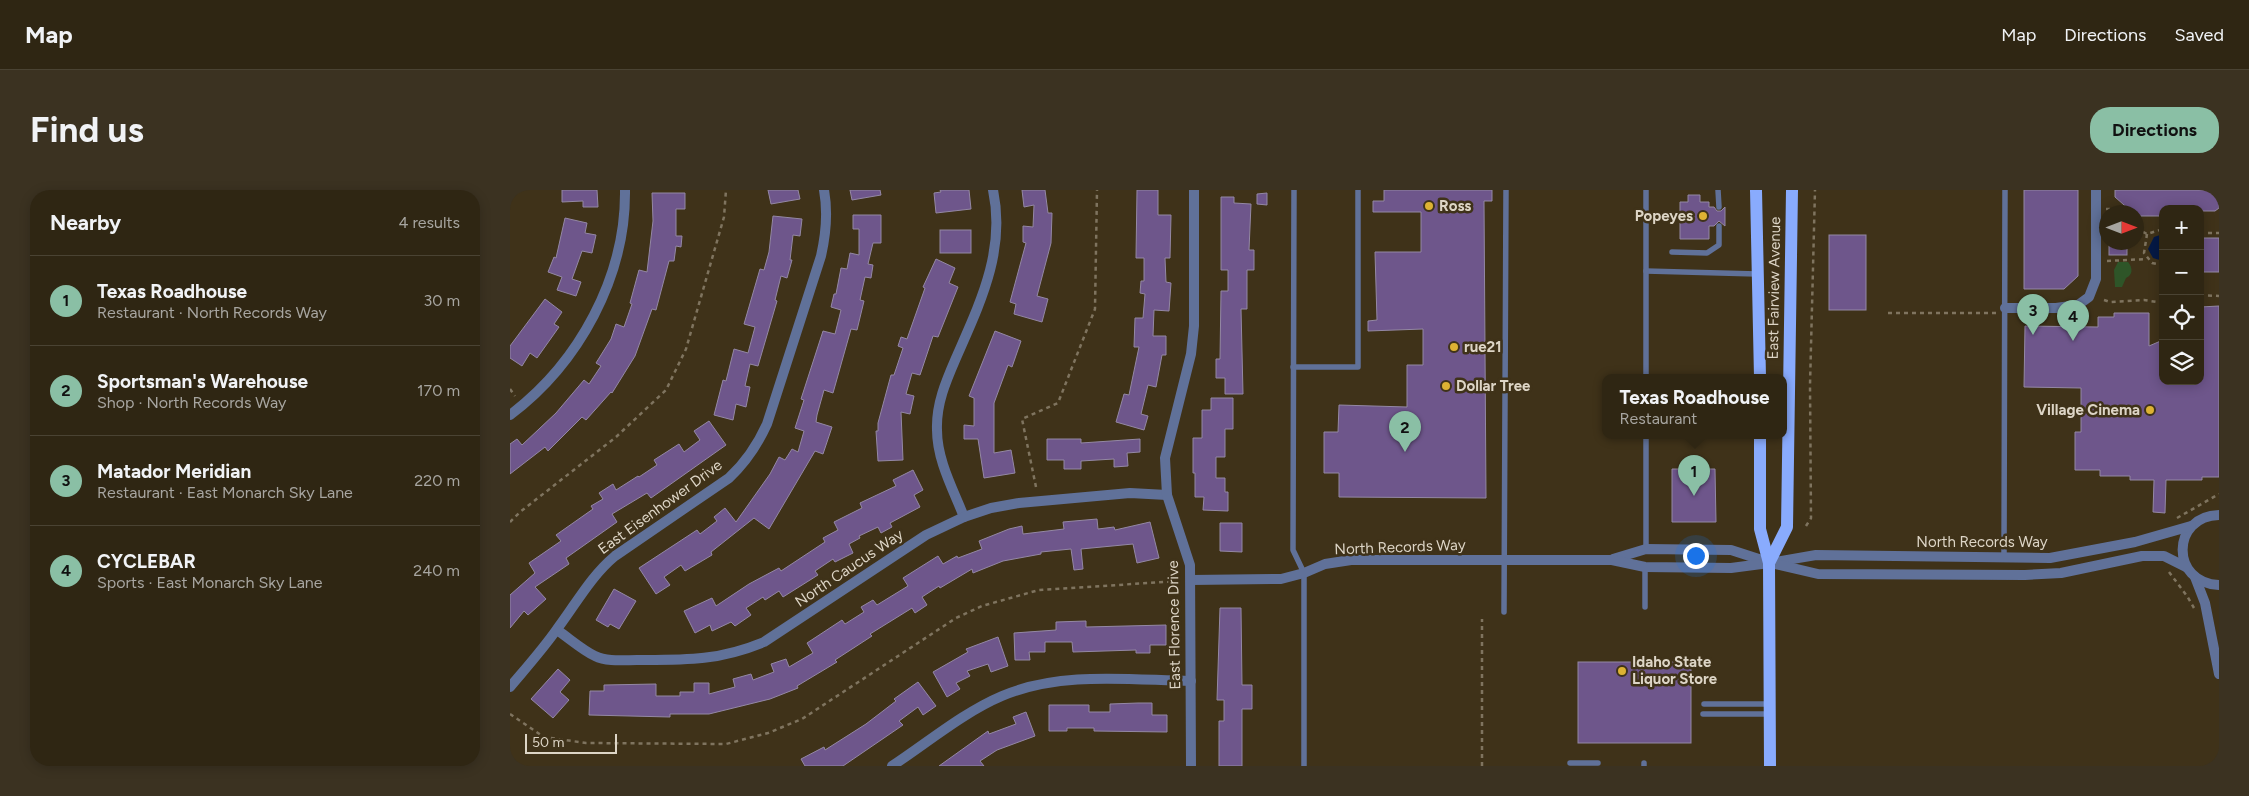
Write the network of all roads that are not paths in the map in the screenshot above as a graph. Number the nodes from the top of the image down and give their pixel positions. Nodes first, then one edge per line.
1 (625, 190) edge
2 (824, 190) edge
3 (992, 190) edge
4 (1194, 190) edge
5 (1294, 190) edge
6 (1358, 190) edge
7 (1506, 190) edge
8 (1646, 190) edge
9 (1718, 190) edge
10 (1756, 190) edge
11 (1792, 190) edge
12 (2005, 190) edge
13 (2096, 190) edge
14 (1719, 207) dead end
15 (1719, 226) dead end
16 (1672, 252) dead end
17 (1646, 271) junction
18 (1759, 274) junction
19 (2005, 311) junction
20 (1293, 367) junction
21 (1646, 374) edge
22 (1760, 374) edge
23 (510, 415) edge
24 (1646, 439) edge
25 (1760, 439) edge
26 (1167, 494) junction
27 (2219, 514) edge
28 (964, 517) junction
29 (2191, 526) junction
30 (1646, 549) junction
31 (2004, 558) junction
32 (1505, 560) junction
33 (1612, 560) junction
34 (1769, 562) junction
35 (1645, 567) junction
36 (2186, 567) junction
37 (1304, 573) junction
38 (2195, 577) junction
39 (1191, 580) junction
40 (2219, 585) edge
41 (1645, 607) dead end
42 (1504, 612) dead end
43 (557, 630) junction
44 (2219, 674) edge
45 (1191, 680) junction
46 (510, 687) edge
47 (1704, 704) dead end
48 (1770, 709) junction
49 (1704, 714) dead end
50 (1570, 762) dead end
51 (1598, 763) dead end
52 (892, 766) edge
53 (1191, 766) edge
54 (1304, 766) edge
55 (1770, 766) edge

1 - 23 street
2 - 43 street, East Eisenhower Drive
3 - 28 street
4 - 26 street, East Florence Drive
5 - 20 lane
6 - 20 lane
7 - 32 lane
8 - 17 lane
9 - 14 lane
10 - 18 main road, East Fairview Avenue
11 - 34 main road, East Fairview Avenue
12 - 19 lane
13 - 19 street
15 - 16 lane
17 - 18 lane
17 - 21 lane
18 - 22 main road, East Fairview Avenue
19 - 31 lane
20 - 37 lane
24 - 30 lane
25 - 34 main road, East Fairview Avenue
26 - 28 street, North Caucus Way
26 - 39 street, East Florence Drive
27 - 29 street, North Records Way
28 - 43 street, North Caucus Way
29 - 31 street, North Records Way
29 - 36 street
30 - 33 street, North Records Way
30 - 34 street, North Records Way
31 - 34 street, North Records Way
32 - 33 street, North Records Way
32 - 37 street, North Records Way
32 - 42 lane
33 - 35 street, North Records Way
34 - 35 street, North Records Way
34 - 36 street, North Records Way
34 - 48 main road, East Fairview Avenue
35 - 41 lane
36 - 38 street
37 - 39 street, North Records Way
37 - 54 lane
38 - 40 street
38 - 44 street
39 - 45 street, East Florence Drive
43 - 46 street, East Eisenhower Drive
45 - 52 street
45 - 53 street, East Florence Drive
47 - 48 lane
48 - 49 lane
48 - 55 main road, East Fairview Avenue
50 - 51 lane

